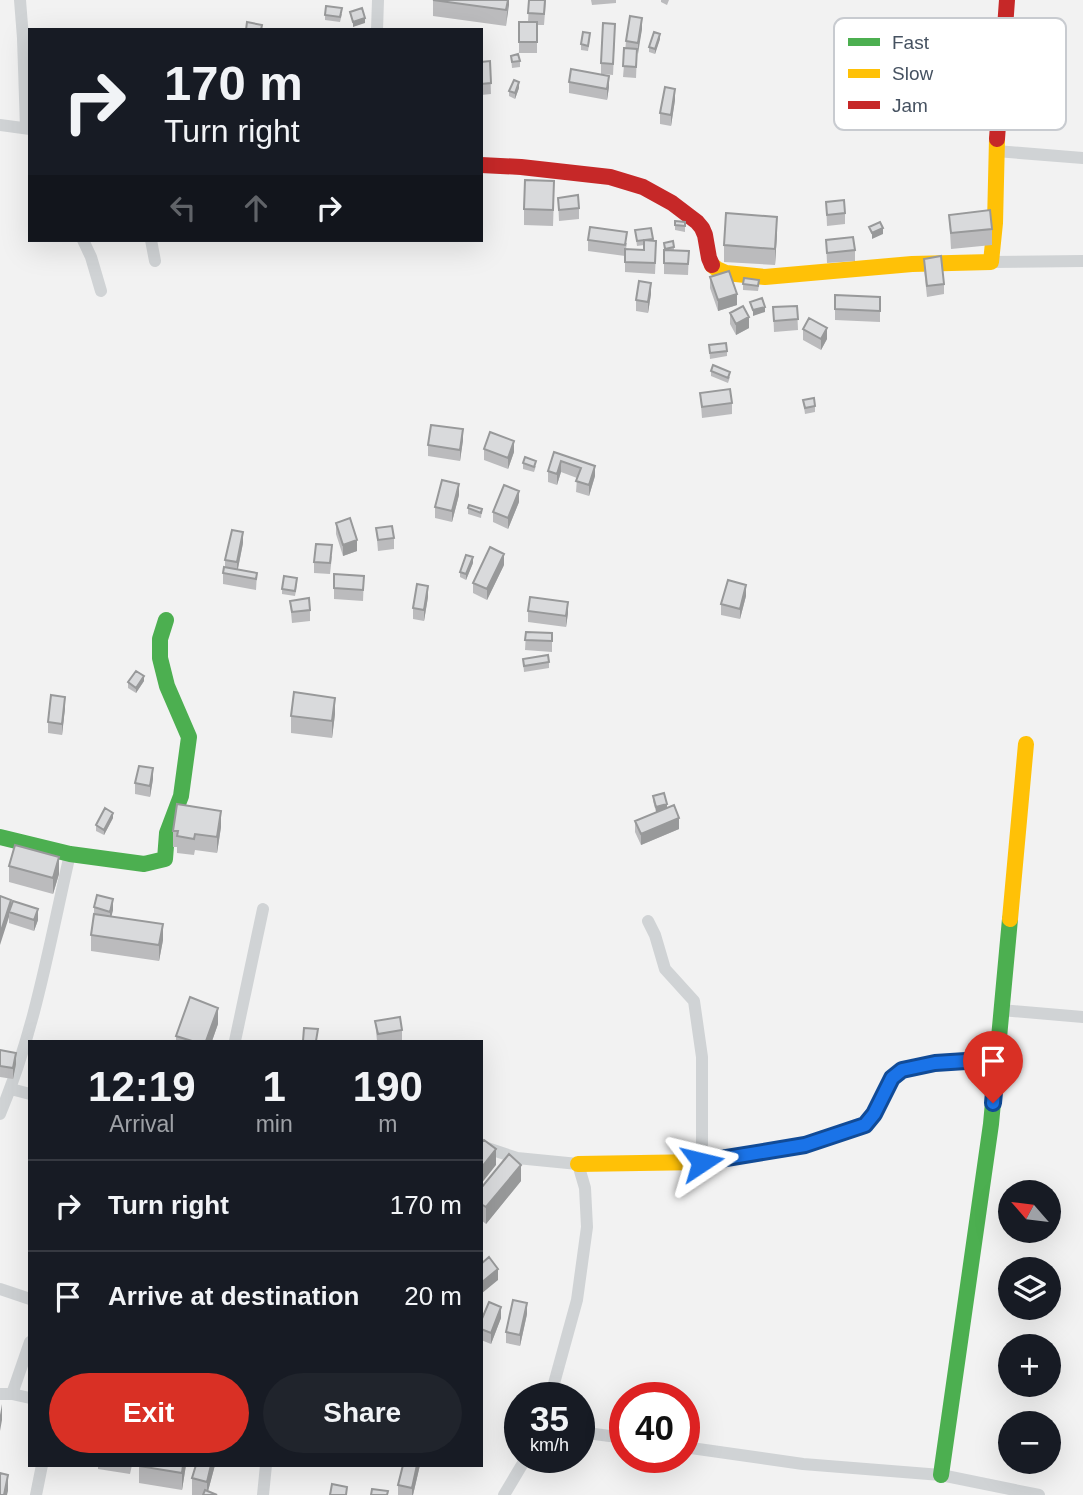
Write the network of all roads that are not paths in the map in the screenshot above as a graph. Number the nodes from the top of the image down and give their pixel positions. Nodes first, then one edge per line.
1 (20, 0) edge
2 (378, 0) edge
3 (1007, 0) edge
4 (1006, 18) edge
5 (377, 28) edge
6 (0, 124) edge
7 (28, 129) edge
8 (998, 130) edge
9 (996, 151) junction
10 (1083, 158) edge
11 (483, 165) edge
12 (84, 242) edge
13 (151, 242) edge
14 (155, 261) dead end
15 (1083, 261) edge
16 (991, 262) junction
17 (101, 291) dead end
18 (166, 620) dead end
19 (1026, 744) dead end
20 (0, 837) edge
21 (70, 854) junction
22 (262, 909) dead end
23 (648, 921) dead end
24 (1001, 1010) junction
25 (1083, 1017) edge
26 (235, 1040) edge
27 (997, 1059) junction
28 (11, 1089) junction
29 (28, 1093) edge
30 (0, 1114) edge
31 (483, 1147) edge
32 (702, 1162) junction
33 (578, 1164) junction
34 (0, 1289) edge
35 (28, 1298) edge
36 (28, 1346) edge
37 (554, 1382) edge
38 (6, 1394) edge
39 (28, 1398) edge
40 (700, 1449) edge
41 (42, 1467) edge
42 (266, 1467) edge
43 (517, 1473) edge
44 (941, 1475) junction
45 (36, 1495) edge
46 (263, 1495) edge
47 (505, 1495) edge
48 (1039, 1495) edge

1 - 7 street
2 - 5 street
3 - 4 street
6 - 7 street
8 - 9 street
9 - 10 street
9 - 16 street
11 - 16 street
12 - 17 street
13 - 14 street
15 - 16 street
18 - 21 street
19 - 24 street
20 - 21 street
21 - 28 street
22 - 26 street
23 - 32 street
24 - 25 street
24 - 27 street
27 - 32 street
27 - 44 street
28 - 29 street
28 - 30 street
31 - 33 street
32 - 33 street
33 - 37 street
34 - 35 street
36 - 38 street
38 - 39 street
40 - 44 street
41 - 45 street
42 - 46 street
43 - 47 street
44 - 48 street

